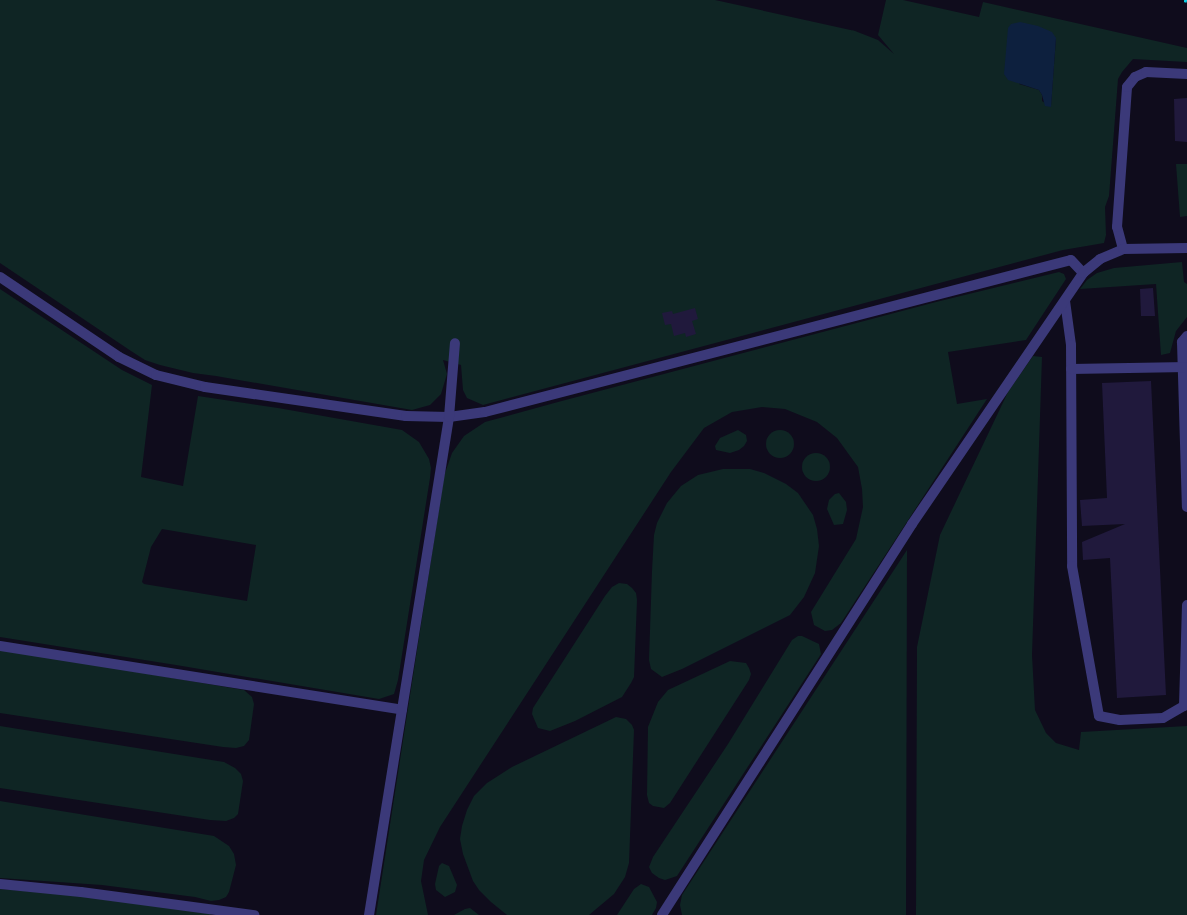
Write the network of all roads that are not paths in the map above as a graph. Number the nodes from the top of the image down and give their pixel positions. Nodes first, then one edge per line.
1 (1187, 74) edge
2 (1187, 248) edge
3 (1123, 249) junction
4 (1083, 273) junction
5 (0, 278) edge
6 (1065, 300) junction
7 (1187, 336) edge
8 (455, 343) dead end
9 (1185, 367) edge
10 (1071, 369) junction
11 (449, 417) junction
12 (1187, 507) edge
13 (1187, 605) edge
14 (0, 646) edge
15 (402, 710) junction
16 (0, 884) edge
17 (254, 915) edge
18 (370, 915) edge
19 (662, 915) edge

1 - 3 street
2 - 3 street
3 - 4 street
4 - 6 street
4 - 11 street
5 - 11 street
6 - 10 street
6 - 19 street
7 - 9 street
8 - 11 street
9 - 10 street
9 - 12 street
10 - 13 street
11 - 15 street
14 - 15 street
15 - 18 street
16 - 17 street

